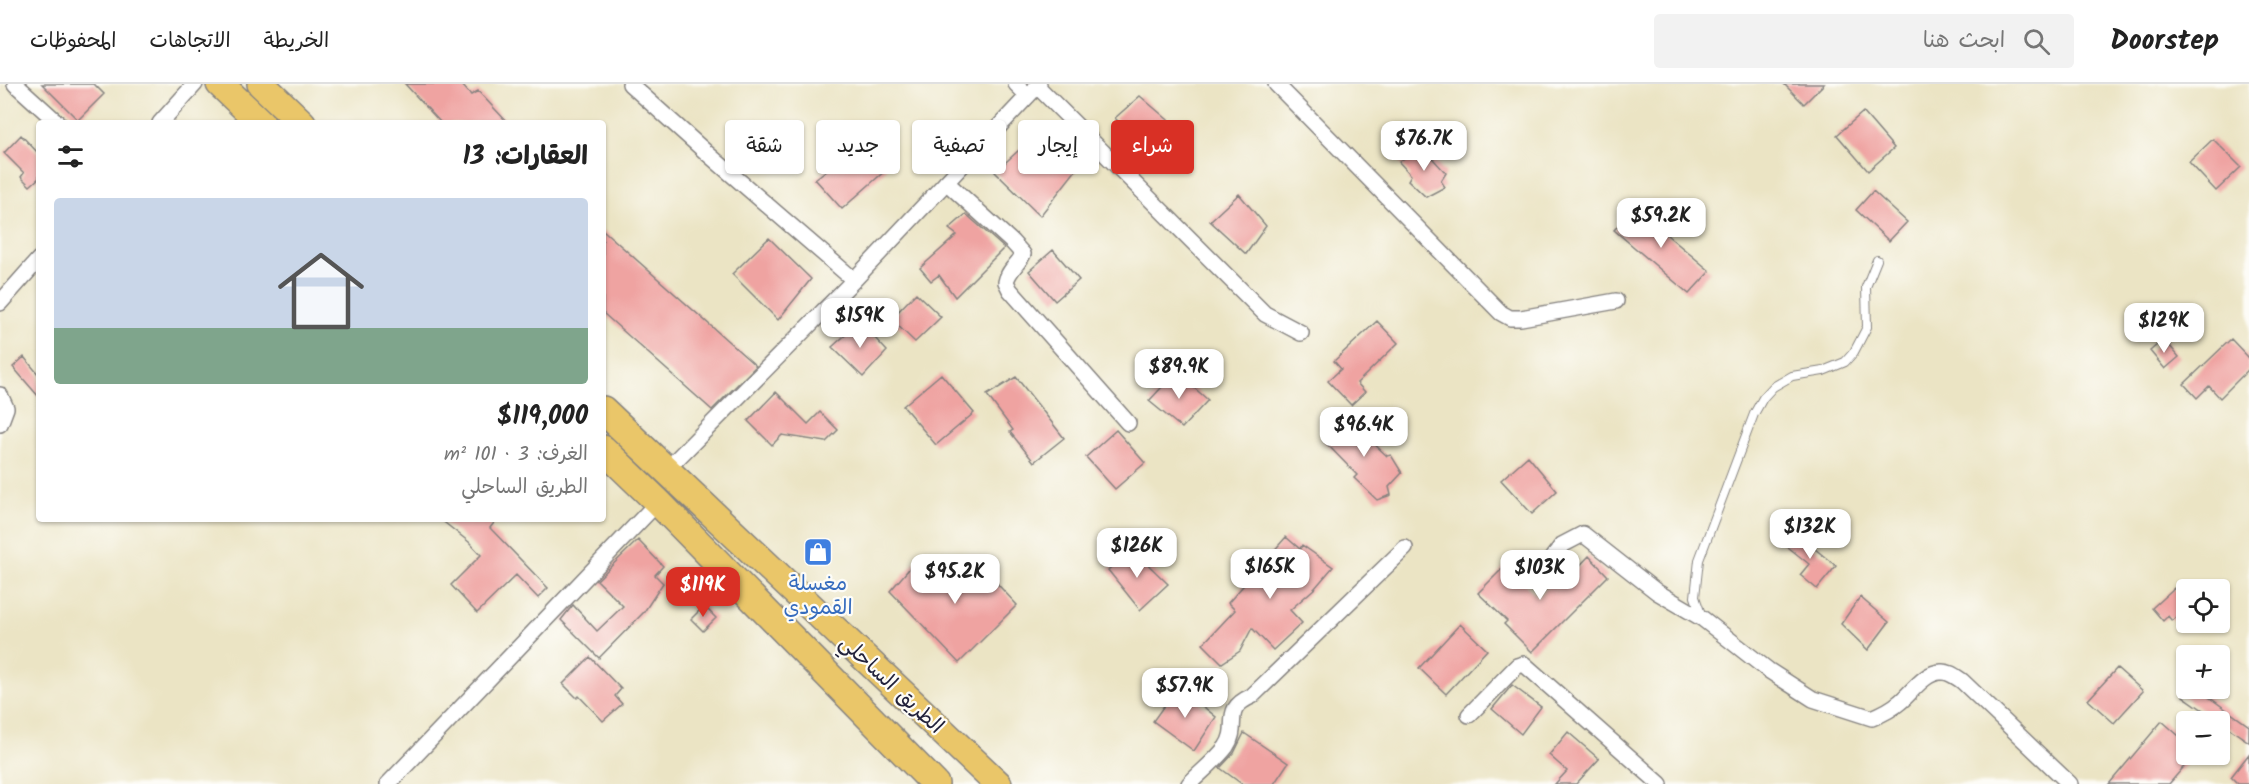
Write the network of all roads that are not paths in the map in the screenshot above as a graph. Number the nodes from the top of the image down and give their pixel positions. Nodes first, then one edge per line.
1 (15, 84) edge
2 (195, 84) edge
3 (220, 84) edge
4 (261, 84) edge
5 (630, 84) edge
6 (1016, 84) edge
7 (1276, 84) edge
8 (1035, 88) edge
9 (55, 120) edge
10 (163, 120) edge
11 (258, 120) edge
12 (299, 120) edge
13 (946, 182) junction
14 (1877, 260) dead end
15 (36, 262) edge
16 (854, 280) junction
17 (1616, 301) dead end
18 (0, 303) edge
19 (1301, 333) dead end
20 (0, 395) edge
21 (606, 413) edge
22 (1128, 423) dead end
23 (0, 424) edge
24 (606, 452) edge
25 (666, 470) junction
26 (658, 502) junction
27 (1405, 548) dead end
28 (1550, 561) dead end
29 (1703, 619) junction
30 (1469, 715) dead end
31 (956, 744) junction
32 (932, 781) edge
33 (388, 784) edge
34 (998, 784) edge
35 (1189, 784) edge
36 (1660, 784) edge
37 (2070, 784) edge

1 - 9 street
2 - 10 street
3 - 11 highway
4 - 12 highway
5 - 16 street
6 - 8 street
7 - 17 street
8 - 13 street
8 - 19 street
13 - 16 street
13 - 22 street
14 - 29 lane
15 - 18 street
16 - 25 street
20 - 23 street
21 - 25 highway, الطريق الساحلي
24 - 26 highway, الطريق الساحلي
25 - 31 highway, الطريق الساحلي
26 - 32 highway, الطريق الساحلي
26 - 33 street
27 - 35 street
28 - 29 street
29 - 37 street
30 - 36 street
31 - 32 highway
31 - 34 highway, الطريق الساحلي

